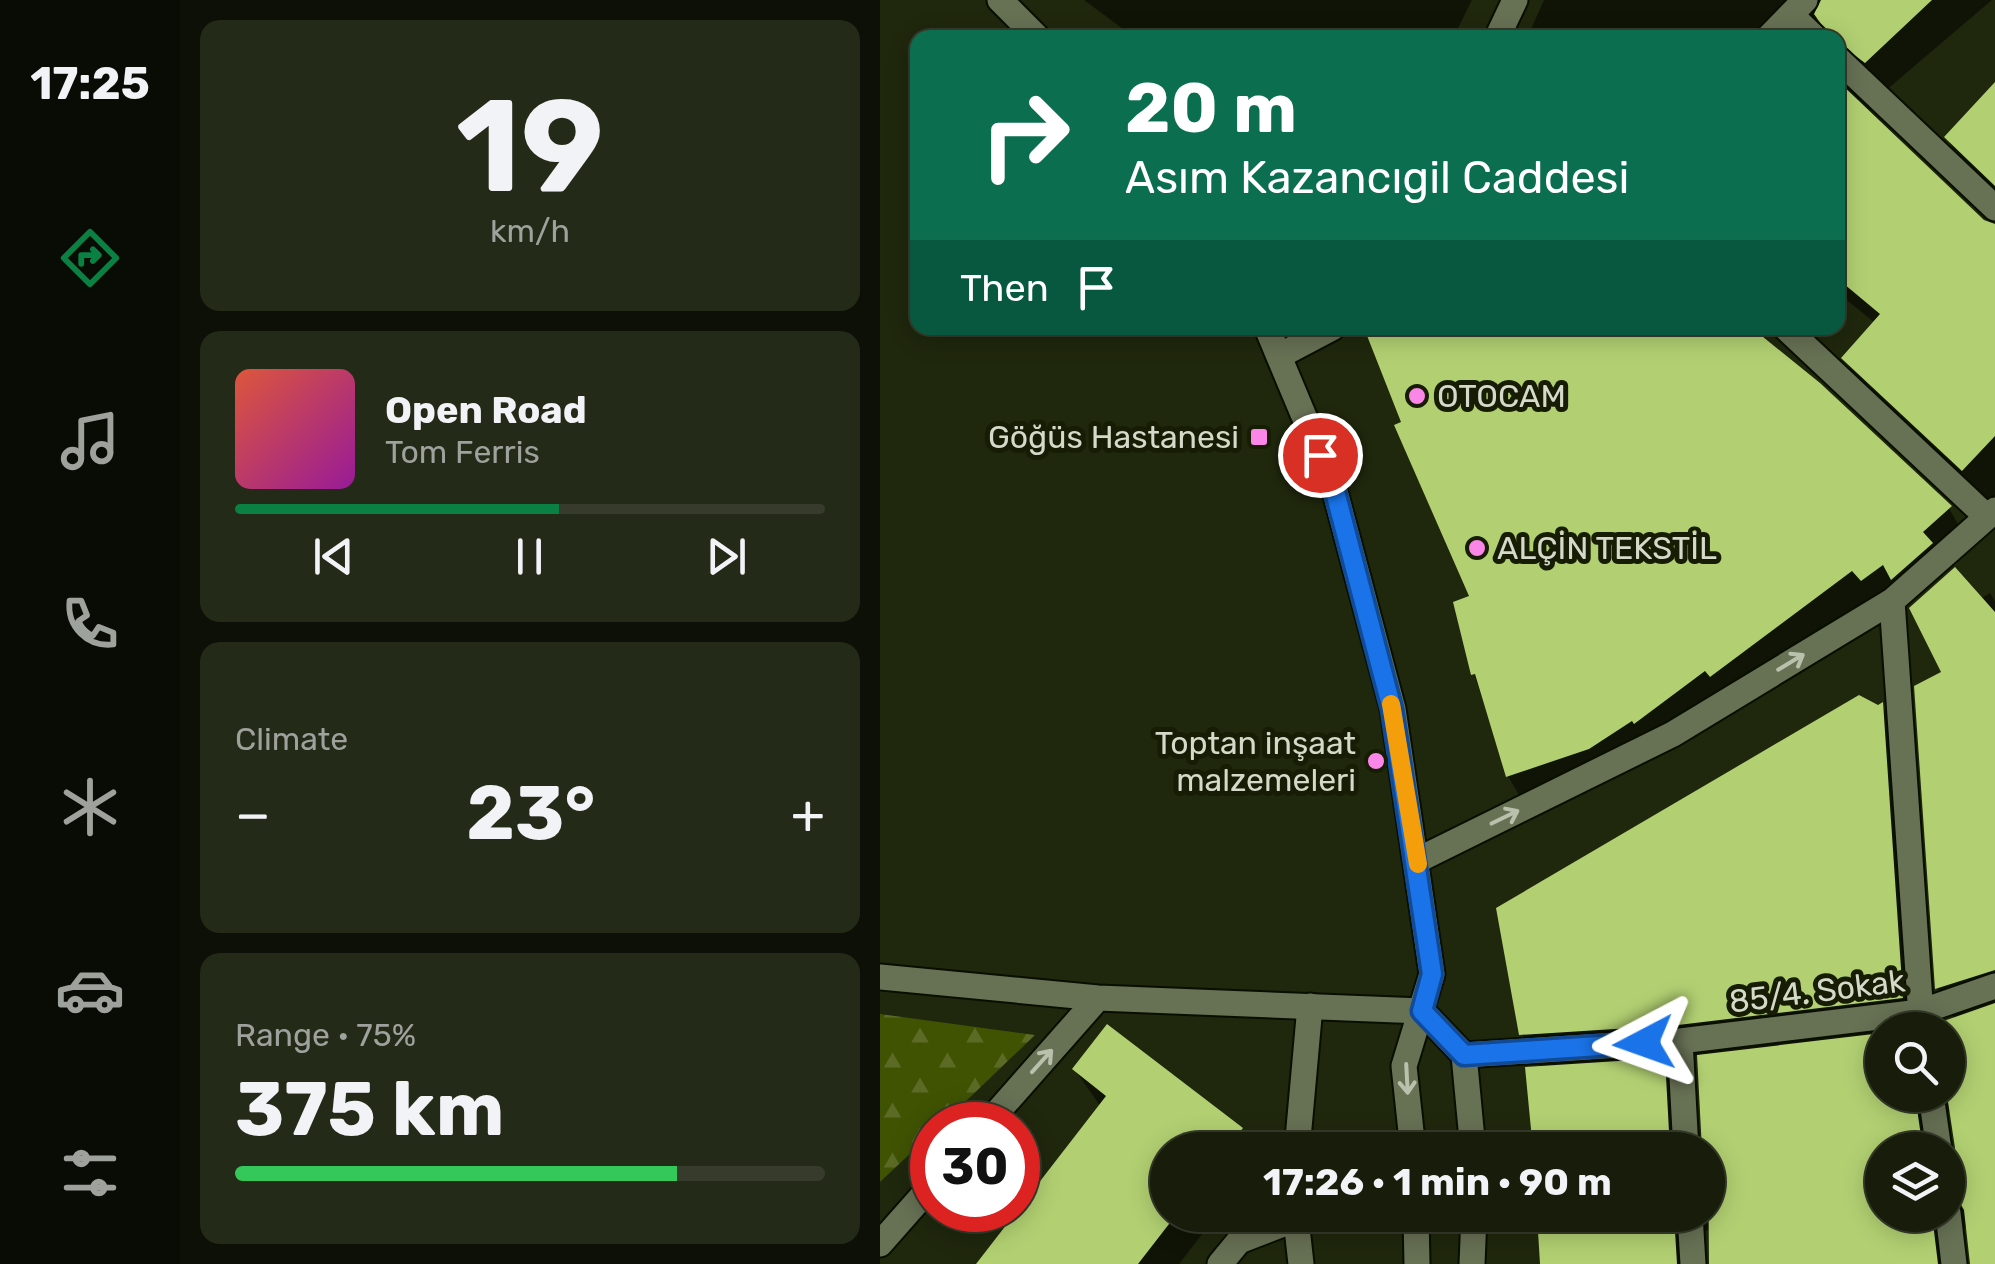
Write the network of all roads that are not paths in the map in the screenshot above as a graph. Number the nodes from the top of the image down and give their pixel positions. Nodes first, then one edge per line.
1 (1000, 0) edge
2 (1515, 0) edge
3 (1798, 8) edge
4 (1030, 30) edge
5 (1502, 30) edge
6 (1776, 30) edge
7 (1845, 66) edge
8 (1995, 208) edge
9 (1270, 335) edge
10 (1295, 335) edge
11 (1319, 335) edge
12 (1794, 335) edge
13 (1279, 356) junction
14 (1990, 513) edge
15 (1892, 600) junction
16 (1418, 860) junction
17 (880, 977) edge
18 (1995, 986) edge
19 (1098, 998) junction
20 (1310, 1006) junction
21 (1422, 1011) junction
22 (1920, 1012) edge
23 (1940, 1012) edge
24 (1865, 1026) edge
25 (1680, 1041) junction
26 (1464, 1055) junction
27 (1006, 1102) edge
28 (1299, 1132) edge
29 (1411, 1132) edge
30 (1472, 1132) edge
31 (1685, 1132) edge
32 (910, 1210) edge
33 (1262, 1232) edge
34 (1298, 1232) edge
35 (1416, 1232) edge
36 (1473, 1232) edge
37 (1691, 1232) edge
38 (1950, 1232) edge
39 (880, 1244) edge
40 (1220, 1264) edge
41 (1301, 1264) edge
42 (1417, 1264) edge
43 (1472, 1264) edge
44 (1693, 1264) edge
45 (1954, 1264) edge

1 - 4 street
2 - 5 street
3 - 6 street
7 - 8 street
9 - 13 street
10 - 13 street
11 - 13 street
12 - 14 street
13 - 16 street
14 - 15 street
16 -> 15 street
15 - 22 street
16 - 21 street
17 - 19 street
18 - 23 street, 85/4. Sokak
19 - 20 street
27 -> 19 street
20 - 21 street
20 - 28 street
21 - 26 street
21 -> 29 street
24 - 25 street, 85/4. Sokak
25 - 26 street, 85/4. Sokak
25 - 31 street
26 - 30 street
32 - 39 street
33 - 40 street
34 - 41 street
35 - 42 street
36 - 43 street
37 - 44 street
38 - 45 street

